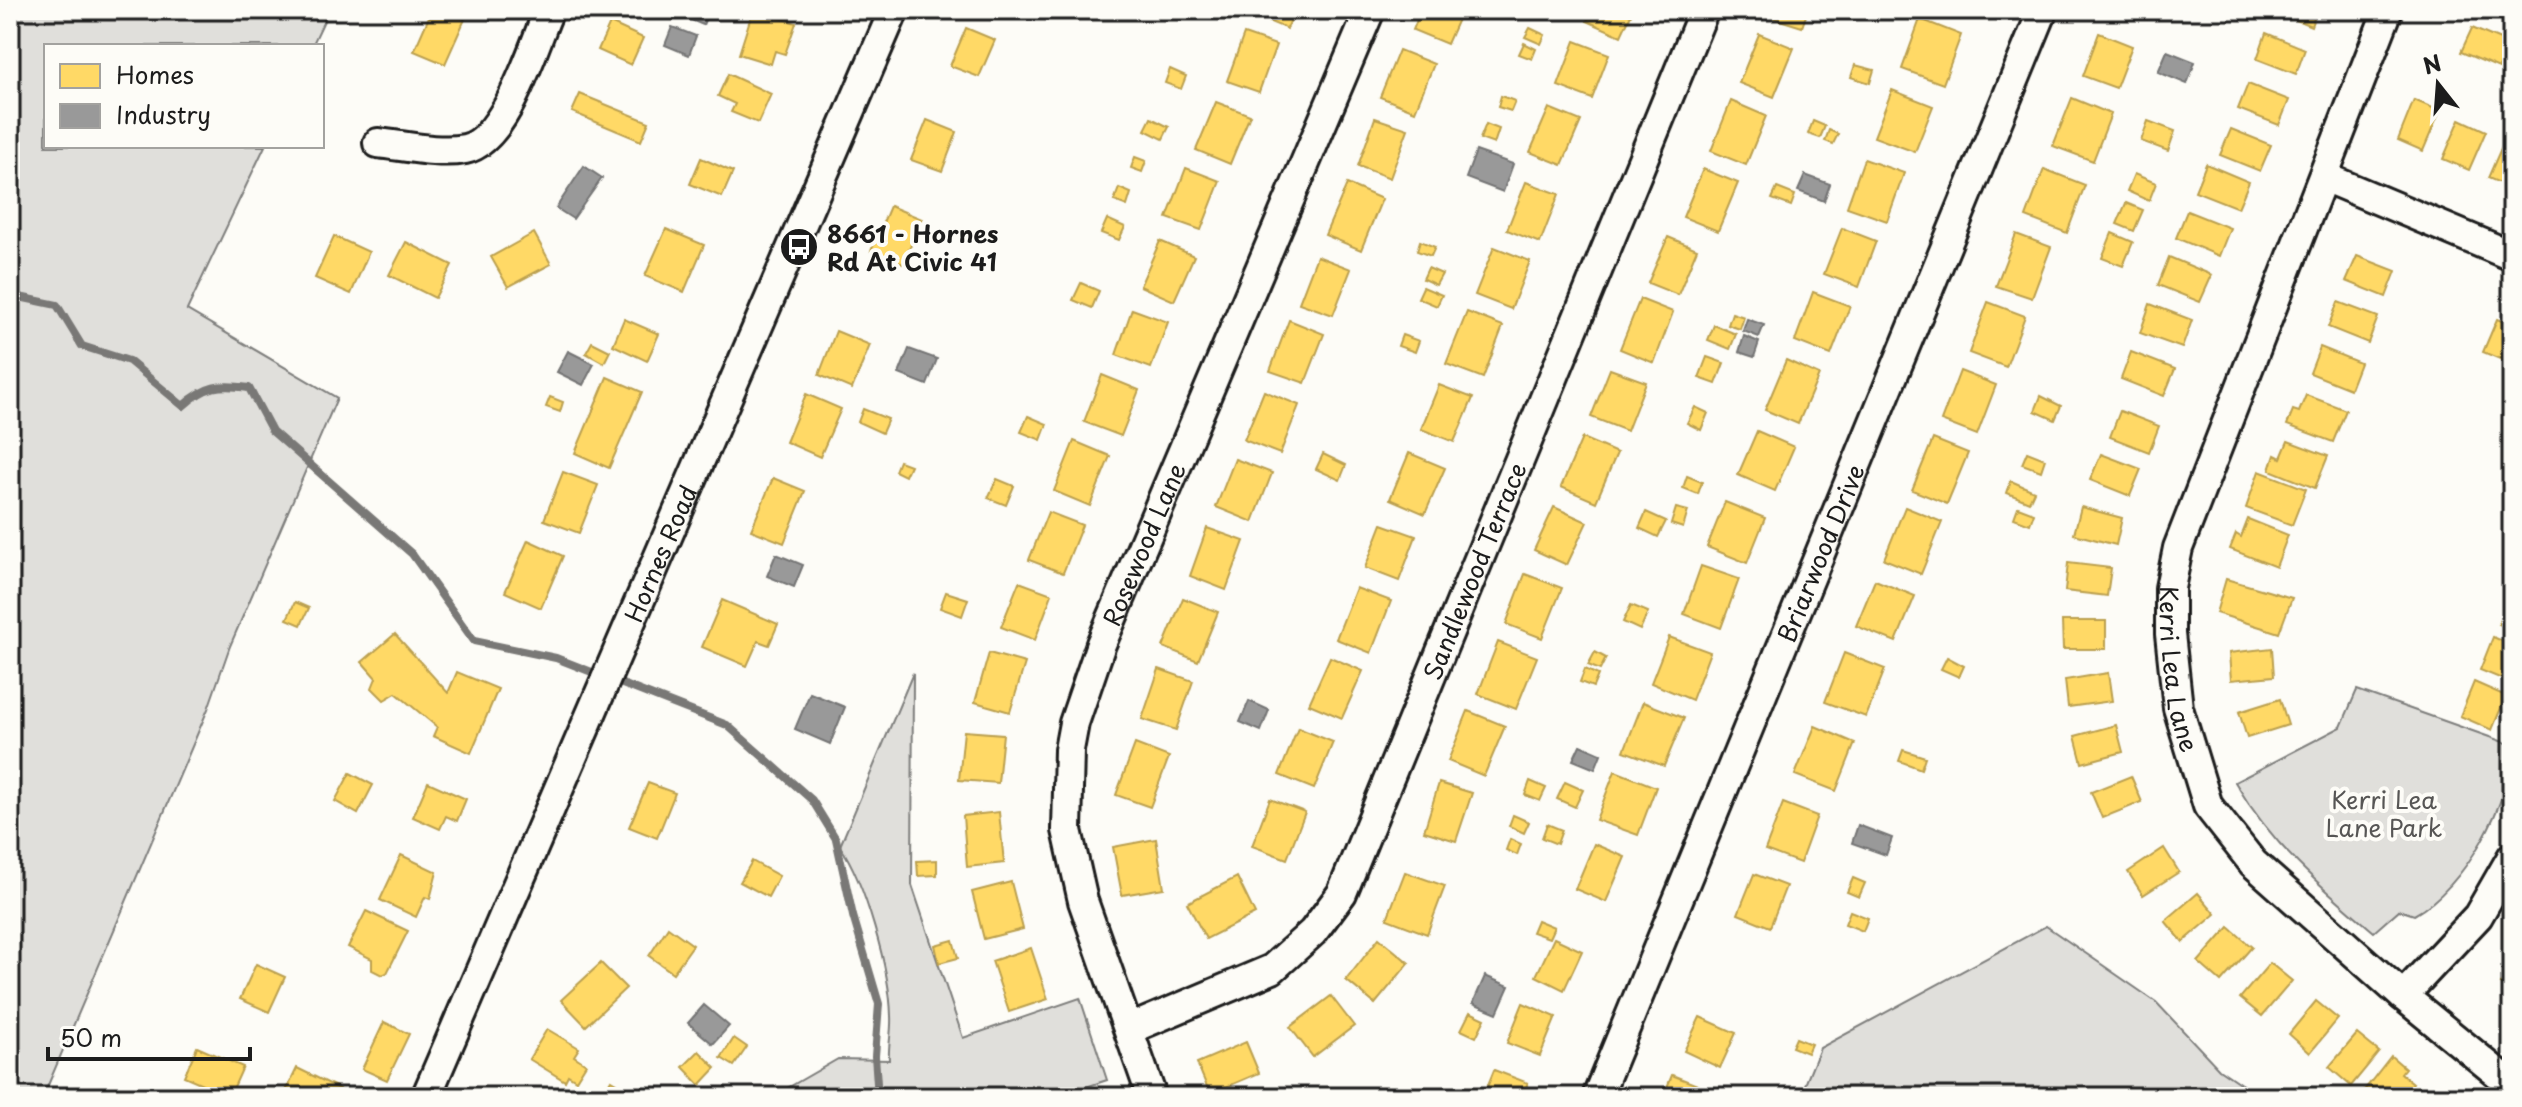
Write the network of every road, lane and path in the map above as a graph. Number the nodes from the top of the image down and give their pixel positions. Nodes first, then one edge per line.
1 (549, 10) edge
2 (894, 10) edge
3 (1370, 10) edge
4 (1704, 10) edge
5 (2043, 10) edge
6 (2388, 10) edge
7 (378, 143) dead end
8 (2324, 177) junction
9 (2512, 256) edge
10 (2512, 857) edge
11 (2403, 996) junction
12 (1130, 1029) junction
13 (2512, 1085) edge
14 (426, 1097) edge
15 (1152, 1097) edge
16 (1597, 1097) edge

1 - 7 street
2 - 14 street, Hornes Road
3 - 12 street, Rosewood Lane
4 - 12 street, Sandlewood Terrace
5 - 16 street, Briarwood Drive
6 - 8 street, Kerri Lea Lane
8 - 9 street
8 - 11 street, Kerri Lea Lane
10 - 11 street
11 - 13 street, Kerri Lea Lane
12 - 15 street, Rosewood Lane

